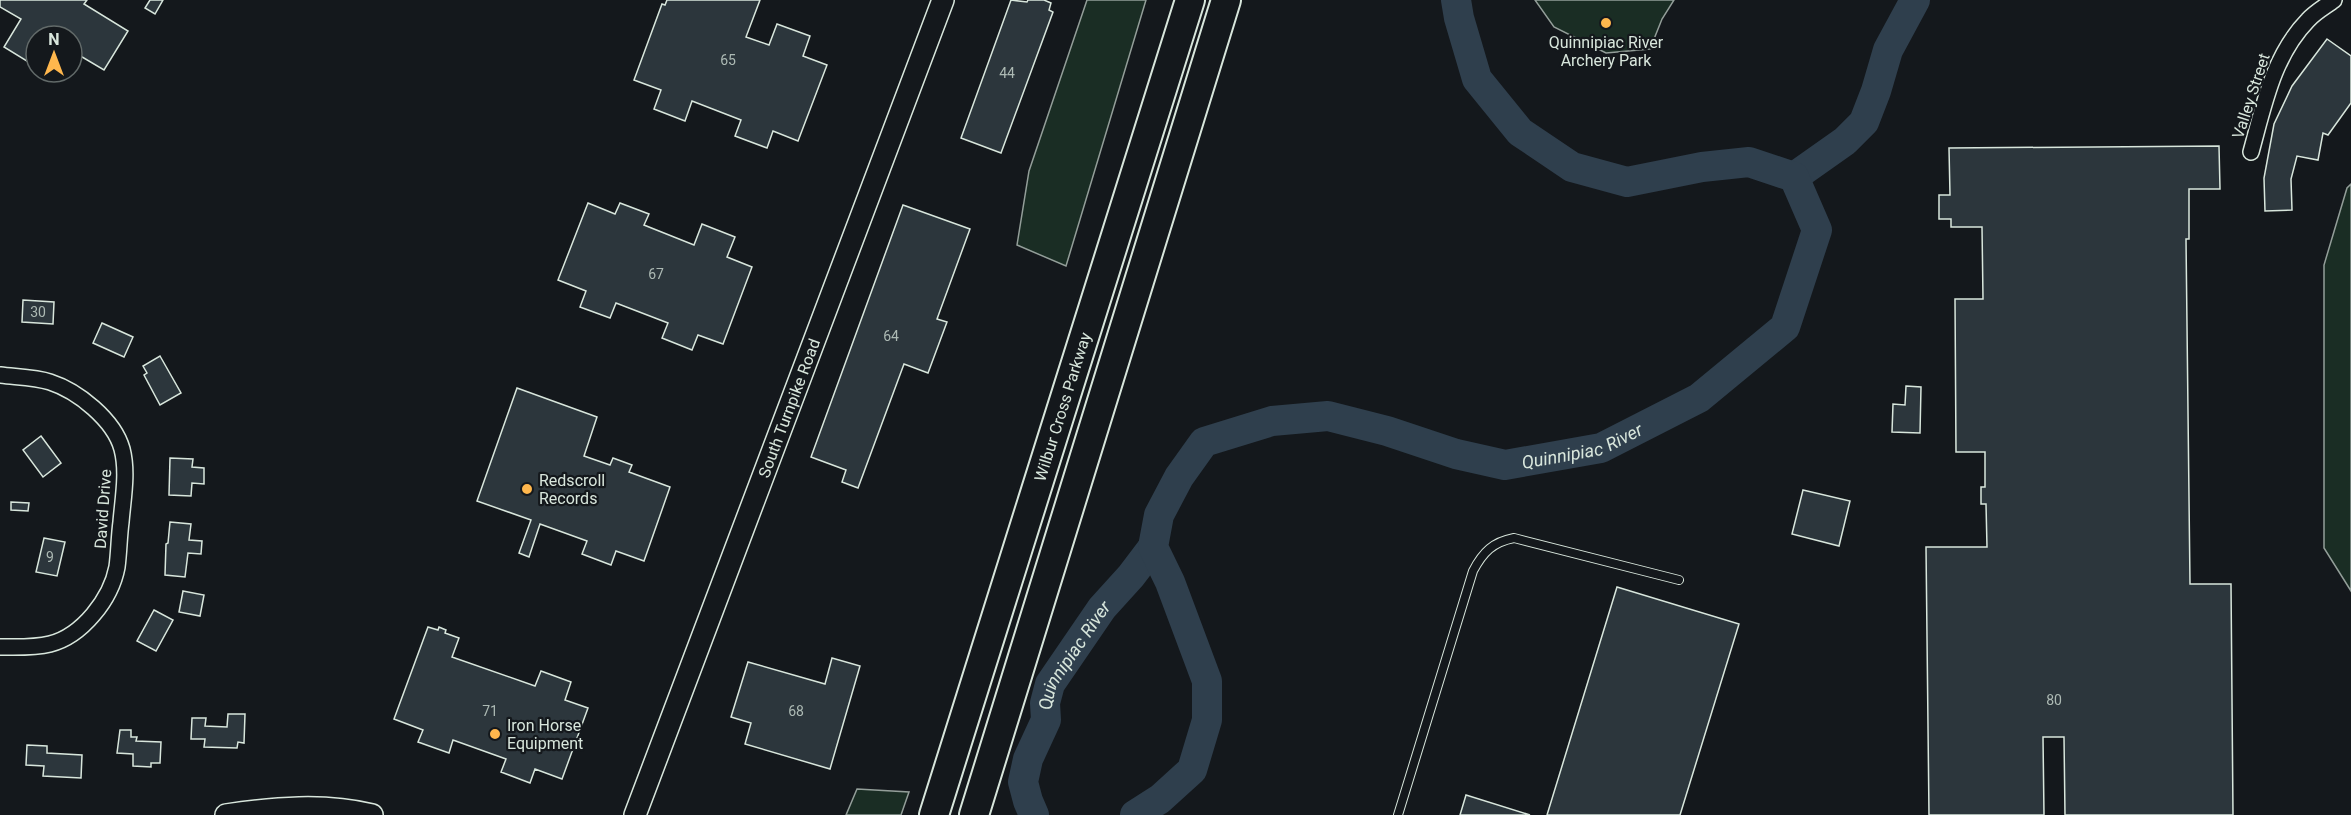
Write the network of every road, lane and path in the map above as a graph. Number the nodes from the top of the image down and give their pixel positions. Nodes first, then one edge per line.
1 (943, 0) edge
2 (1190, 0) edge
3 (1226, 0) edge
4 (2334, 0) edge
5 (2251, 152) dead end
6 (0, 375) edge
7 (1679, 580) dead end
8 (0, 647) edge
9 (226, 815) edge
10 (372, 815) edge
11 (635, 815) edge
12 (934, 815) edge
13 (974, 815) edge
14 (1398, 815) edge

1 - 11 main road, South Turnpike Road
2 - 12 highway, Wilbur Cross Parkway
3 - 13 highway
4 - 5 street, Valley Street
6 - 8 street, David Drive
7 - 14 lane
9 - 10 main road

